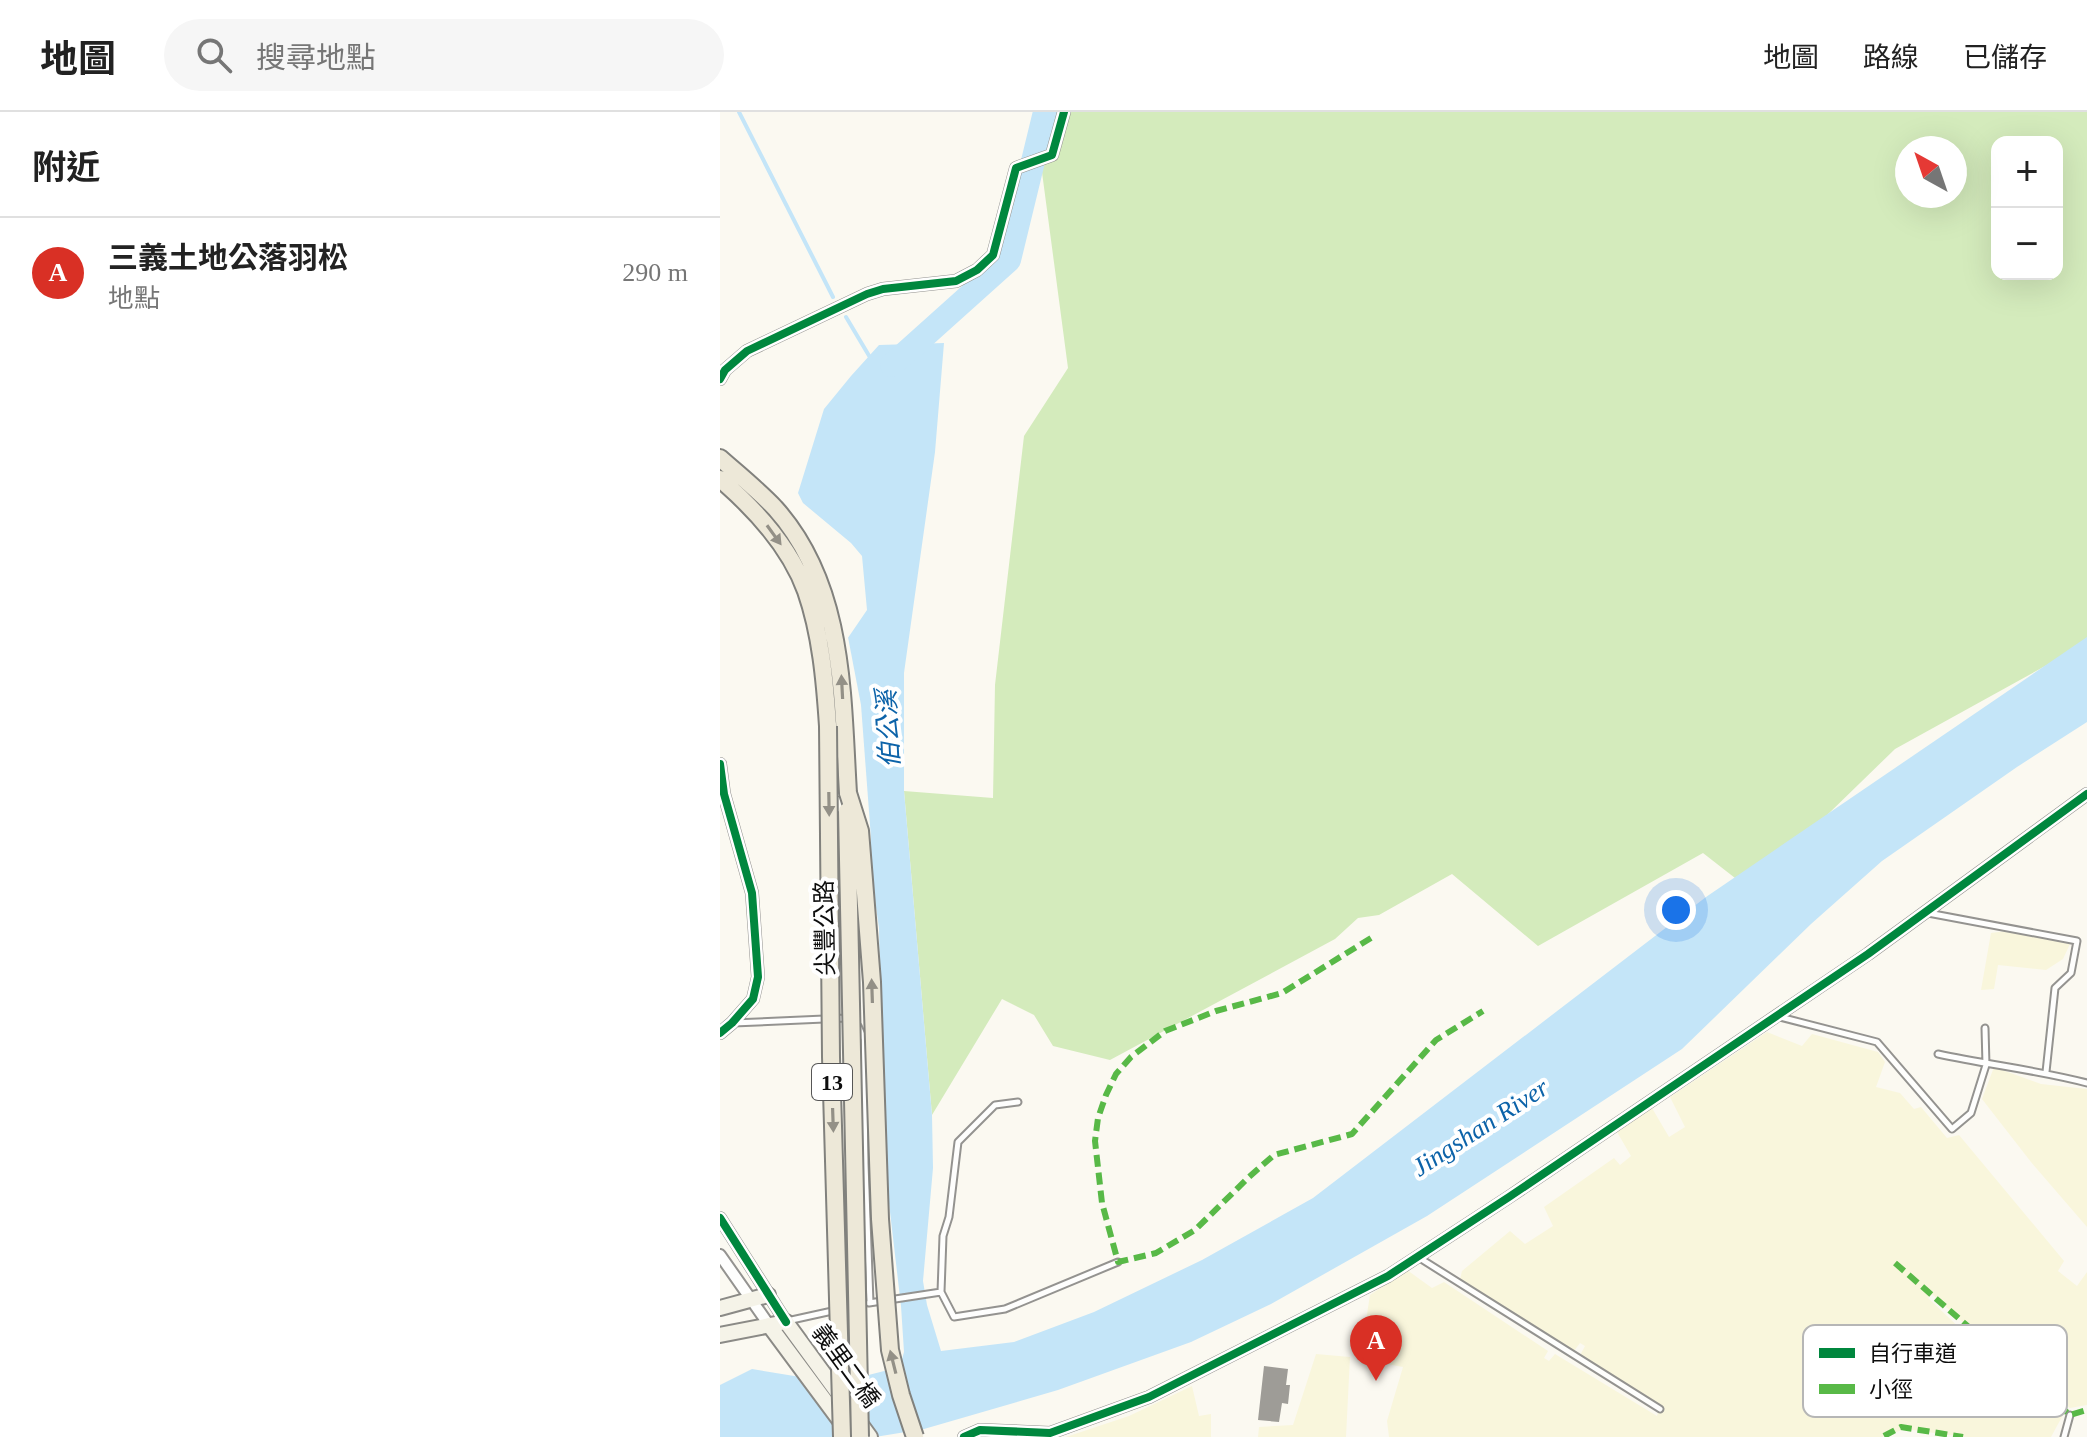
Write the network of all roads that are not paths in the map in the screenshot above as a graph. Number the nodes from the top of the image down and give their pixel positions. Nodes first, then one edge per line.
1 (1064, 112) edge
2 (720, 379) edge
3 (720, 458) edge
4 (720, 479) edge
5 (720, 764) edge
6 (848, 793) junction
7 (2087, 794) edge
8 (1927, 912) junction
9 (1775, 1016) junction
10 (732, 1023) junction
11 (1985, 1028) dead end
12 (720, 1033) edge
13 (1938, 1054) dead end
14 (1986, 1065) junction
15 (2046, 1072) junction
16 (2087, 1083) edge
17 (1018, 1102) dead end
18 (720, 1218) edge
19 (720, 1255) edge
20 (1418, 1257) junction
21 (1118, 1262) dead end
22 (941, 1292) junction
23 (768, 1295) junction
24 (750, 1299) junction
25 (870, 1303) junction
26 (720, 1308) edge
27 (786, 1322) junction
28 (769, 1325) junction
29 (720, 1335) edge
30 (1660, 1409) dead end
31 (2070, 1415) dead end
32 (842, 1437) edge
33 (852, 1437) edge
34 (860, 1437) edge
35 (870, 1437) edge
36 (915, 1437) edge
37 (964, 1437) edge
38 (2064, 1437) edge

1 - 2 street
6 -> 3 main road, 尖豐公路 / 13
4 -> 32 main road, 尖豐公路 / 13, bridge
5 - 10 street
6 - 34 main road, 尖豐公路 / 13, bridge
36 -> 6 main road, bridge
7 - 8 street
8 - 9 street
8 - 15 lane
9 - 14 lane
9 - 20 street
10 - 12 street
10 - 25 lane
11 - 14 lane
13 - 14 lane
14 - 15 lane
15 - 16 lane
17 - 22 lane
18 - 23 street
19 - 24 street
20 - 30 lane
20 - 37 street
21 - 22 lane
22 - 25 lane
23 - 24 main road
23 - 27 street
24 - 26 main road
24 - 28 street
25 - 27 lane
27 - 28 main road
27 - 35 main road, 義里二橋, bridge
28 - 29 main road
28 - 33 main road, 義里二橋, bridge
31 - 38 lane

